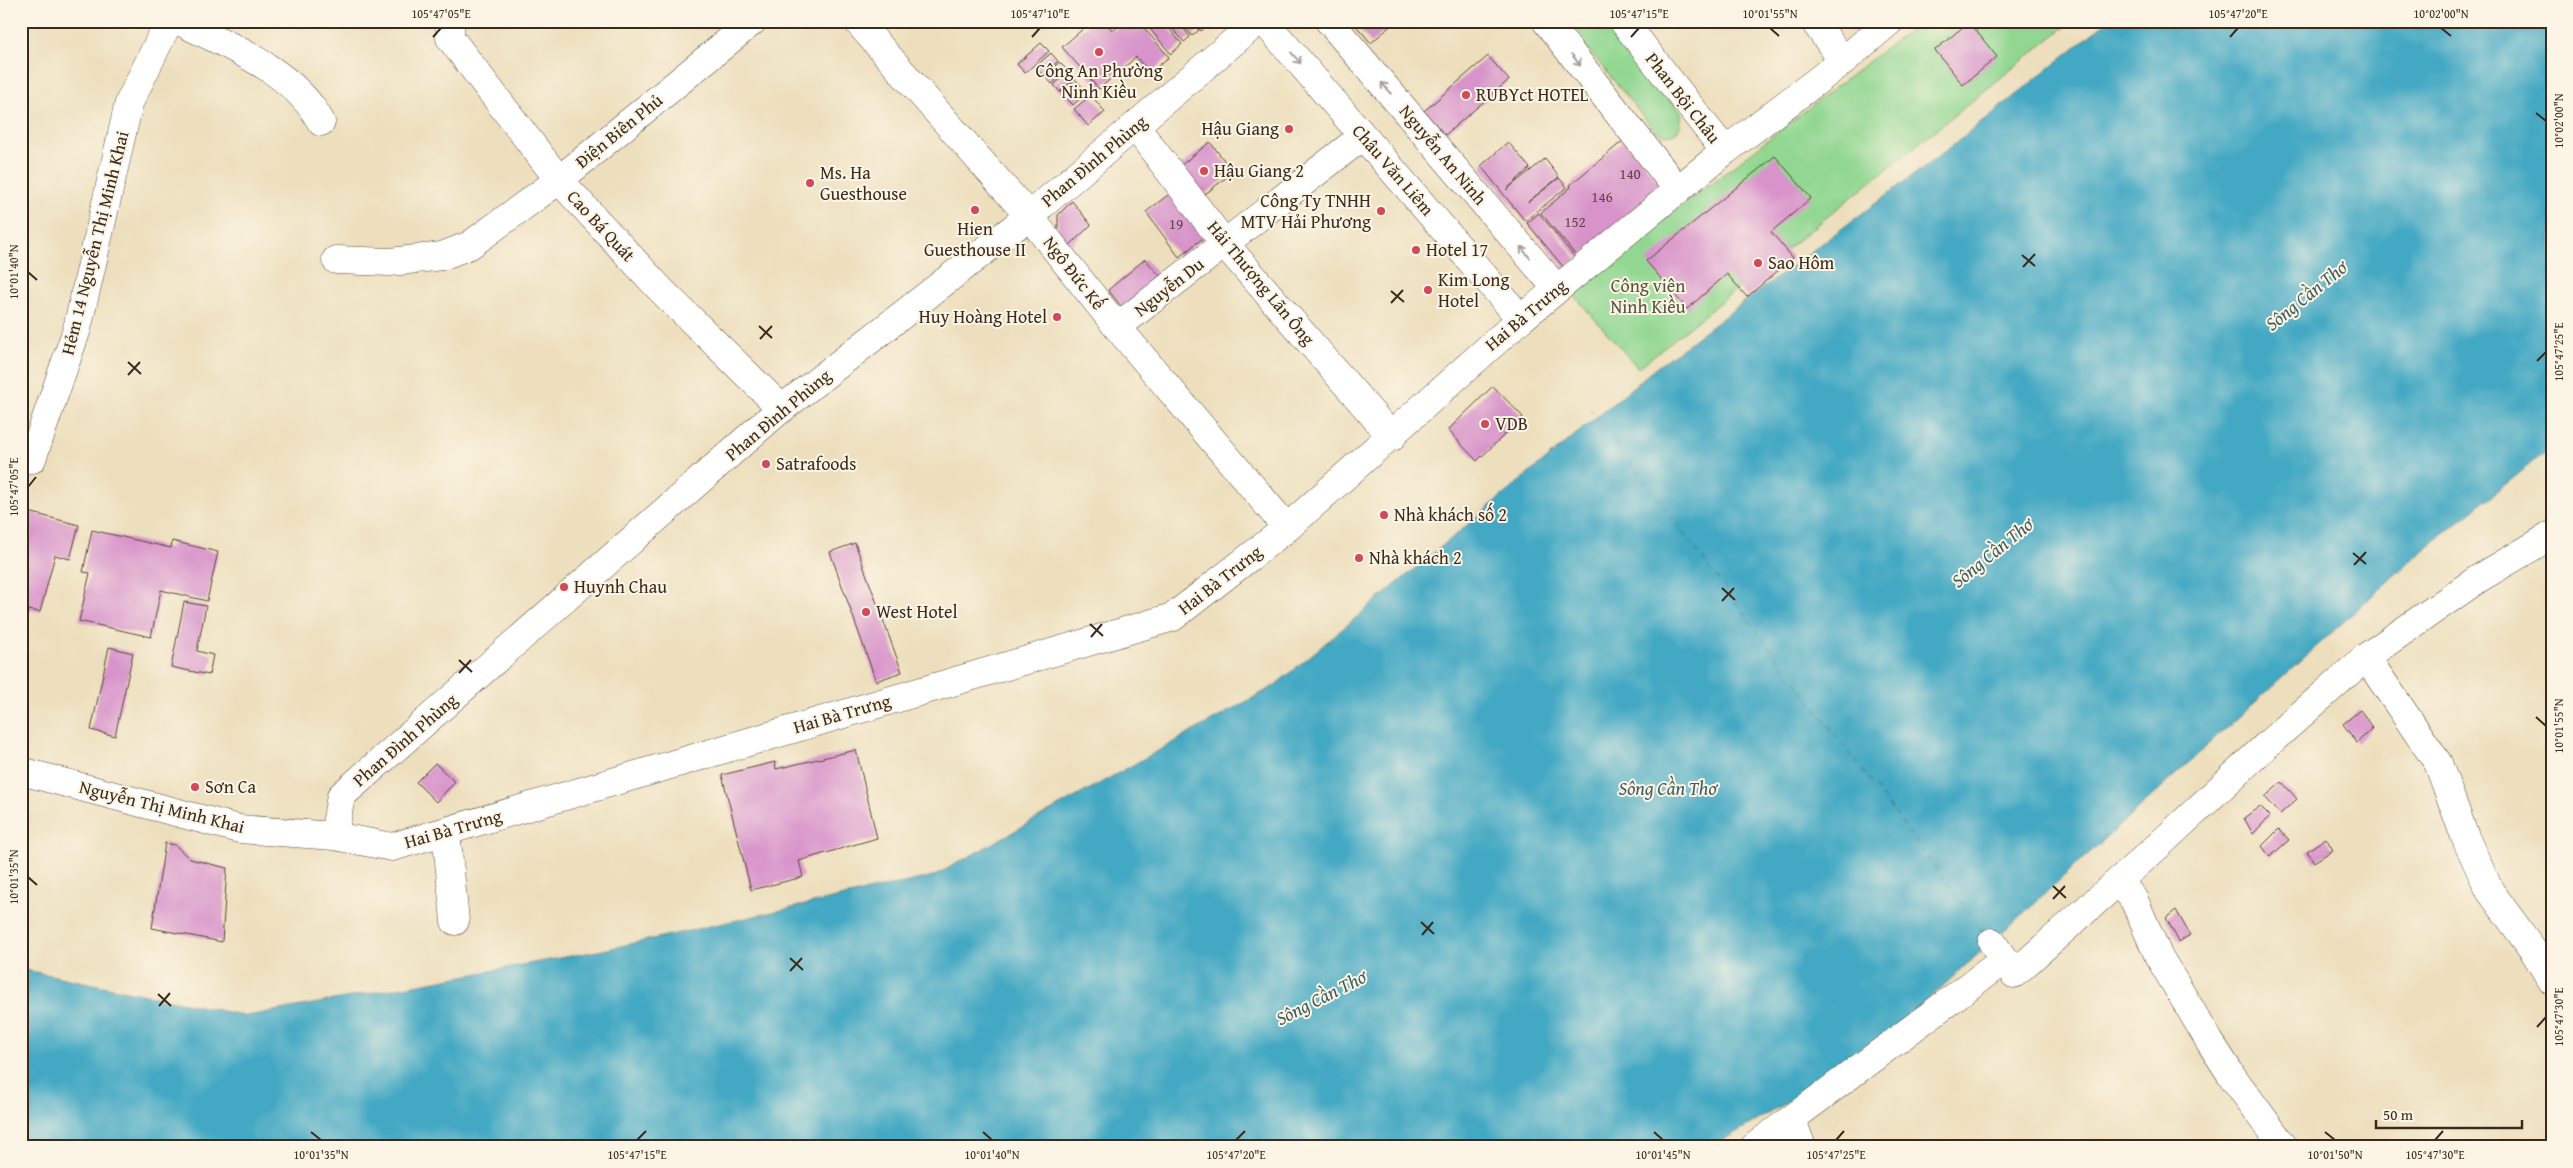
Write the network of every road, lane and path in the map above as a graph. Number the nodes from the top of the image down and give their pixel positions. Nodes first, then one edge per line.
1 (169, 21) edge
2 (180, 21) edge
3 (450, 21) edge
4 (753, 21) edge
5 (857, 21) edge
6 (1258, 21) edge
7 (1264, 21) edge
8 (1329, 21) edge
9 (1546, 21) edge
10 (1623, 21) edge
11 (1814, 21) edge
12 (1878, 26) edge
13 (1843, 61) junction
14 (321, 122) dead end
15 (1135, 126) junction
16 (1363, 136) junction
17 (1725, 151) junction
18 (558, 180) junction
19 (1678, 190) junction
20 (1029, 216) junction
21 (1224, 243) junction
22 (336, 260) dead end
23 (1557, 289) junction
24 (1521, 319) junction
25 (1117, 328) junction
26 (782, 409) junction
27 (1392, 437) junction
28 (21, 460) edge
29 (1287, 528) junction
30 (2552, 535) edge
31 (2366, 657) junction
32 (21, 771) edge
33 (446, 831) junction
34 (334, 836) junction
35 (2119, 881) junction
36 (456, 921) dead end
37 (2552, 981) edge
38 (1792, 1120) junction
39 (1754, 1147) edge
40 (1802, 1147) edge
41 (2284, 1147) edge

1 - 28 street, Hẻm 14 Nguyễn Thị Minh Khai
2 - 14 street
3 - 18 street, Cao Bá Quát
4 - 18 street, Điện Biên Phủ
5 - 20 street, Ngô Đức Kế
6 - 15 street, Phan Đình Phùng
7 -> 16 street, Châu Văn Liêm
23 -> 8 street, Nguyễn An Ninh
9 -> 19 street
10 - 17 street, Phan Bội Châu
11 - 13 street
12 - 13 street, Hai Bà Trưng
13 - 17 street, Hai Bà Trưng
15 - 20 street, Phan Đình Phùng
15 - 21 street, Hải Thượng Lãn Ông
16 - 21 street, Nguyễn Du
16 - 24 street, Châu Văn Liêm
17 - 19 street, Hai Bà Trưng
18 - 22 street, Điện Biên Phủ
18 - 26 street, Cao Bá Quát
19 - 23 street, Hai Bà Trưng
20 - 25 street, Ngô Đức Kế
20 - 26 street, Phan Đình Phùng
21 - 25 street, Nguyễn Du
21 - 27 street, Hải Thượng Lãn Ông
23 - 24 street, Hai Bà Trưng
24 - 27 street, Hai Bà Trưng
25 - 29 street, Ngô Đức Kế
26 - 34 street, Phan Đình Phùng
27 - 29 street, Hai Bà Trưng
29 - 33 street, Hai Bà Trưng
30 - 31 street
31 - 35 street
31 - 37 street
32 - 34 street, Nguyễn Thị Minh Khai
33 - 34 street, Hai Bà Trưng
33 - 36 street
35 - 38 street
35 - 41 street
38 - 39 street
38 - 40 street

